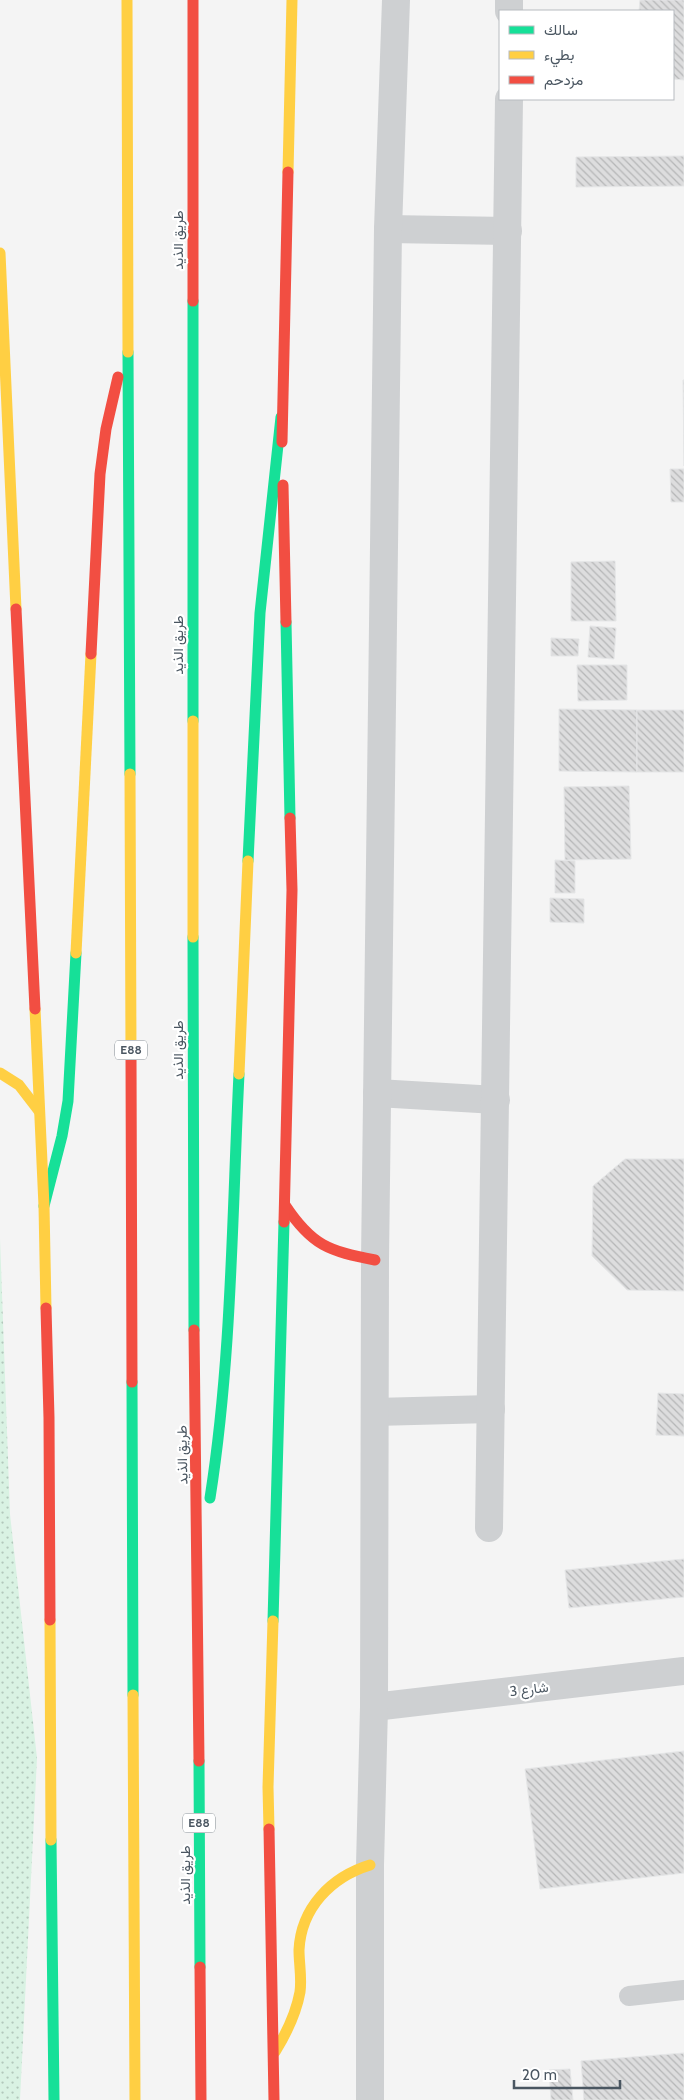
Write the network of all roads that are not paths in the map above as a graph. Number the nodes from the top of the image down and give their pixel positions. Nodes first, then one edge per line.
1 (127, 0) edge
2 (193, 0) edge
3 (292, 0) edge
4 (396, 0) edge
5 (509, 100) edge
6 (388, 229) junction
7 (508, 231) junction
8 (0, 253) edge
9 (129, 340) junction
10 (281, 417) junction
11 (0, 1073) edge
12 (377, 1093) junction
13 (496, 1100) junction
14 (39, 1111) junction
15 (285, 1205) junction
16 (44, 1206) junction
17 (375, 1260) junction
18 (491, 1409) junction
19 (375, 1412) junction
20 (489, 1528) dead end
21 (198, 1546) junction
22 (684, 1671) edge
23 (374, 1707) junction
24 (370, 1865) junction
25 (684, 1990) edge
26 (629, 1996) dead end
27 (274, 2054) junction
28 (54, 2100) edge
29 (135, 2100) edge
30 (200, 2100) edge
31 (274, 2100) edge
32 (370, 2100) edge

1 - 9 main road, E88
2 - 21 main road, طريق الذيد / E88
3 - 10 main road
4 - 6 street
5 - 7 street
6 - 7 street
6 - 12 street
7 - 13 street
8 - 14 main road
9 - 16 main road
9 - 29 main road, E88
10 - 15 main road
10 - 21 main road
11 - 14 main road
12 - 13 street
12 - 17 street
13 - 18 street
14 - 16 main road
15 - 17 main road
15 - 27 main road
16 - 28 main road
17 - 19 street
18 - 19 street
18 - 20 street
19 - 23 street
21 - 30 main road, طريق الذيد / E88
22 - 23 street, شارع 3
23 - 24 street
24 - 27 main road
24 - 32 street
25 - 26 lane
27 - 31 main road

